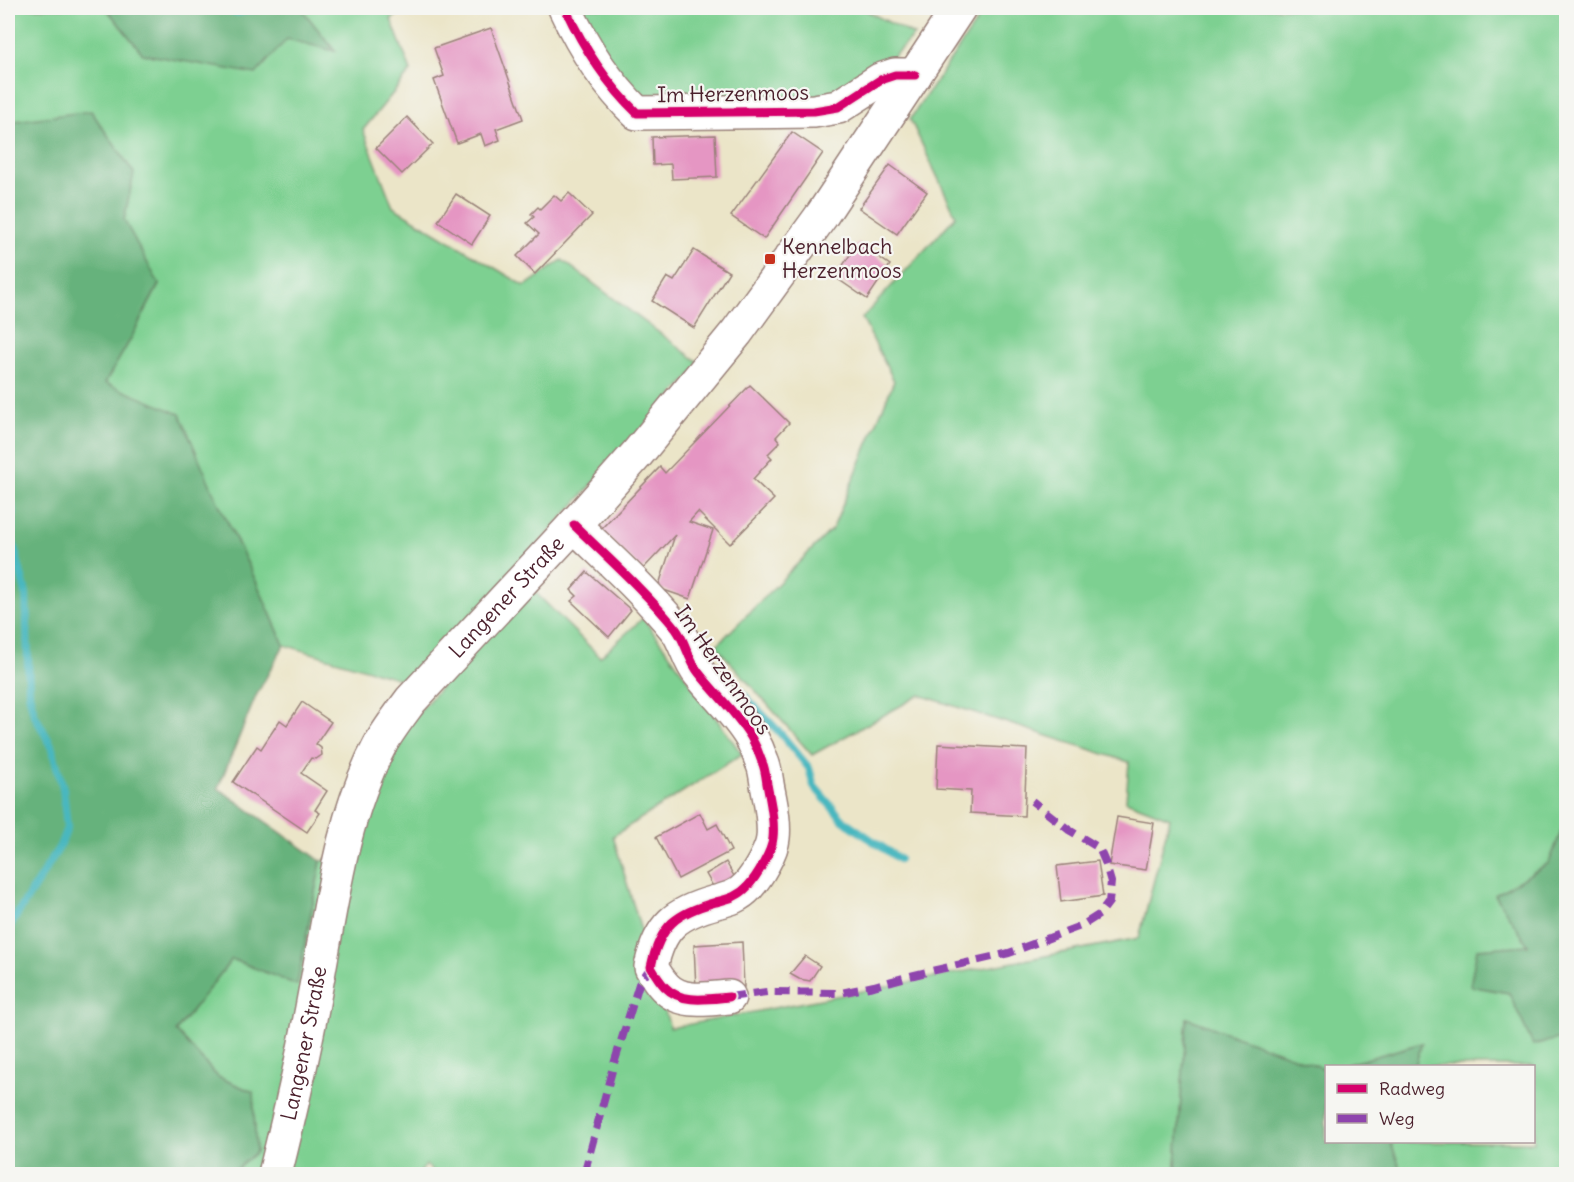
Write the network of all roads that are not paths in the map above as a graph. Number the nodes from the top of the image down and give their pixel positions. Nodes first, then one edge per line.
1 (565, 8) edge
2 (959, 8) edge
3 (915, 75) junction
4 (574, 525) junction
5 (729, 997) dead end
6 (275, 1174) edge

1 - 3 main road, Im Herzenmoos
2 - 3 main road, Langener Straße
3 - 4 main road, Langener Straße
4 - 5 main road, Im Herzenmoos
4 - 6 main road, Langener Straße

